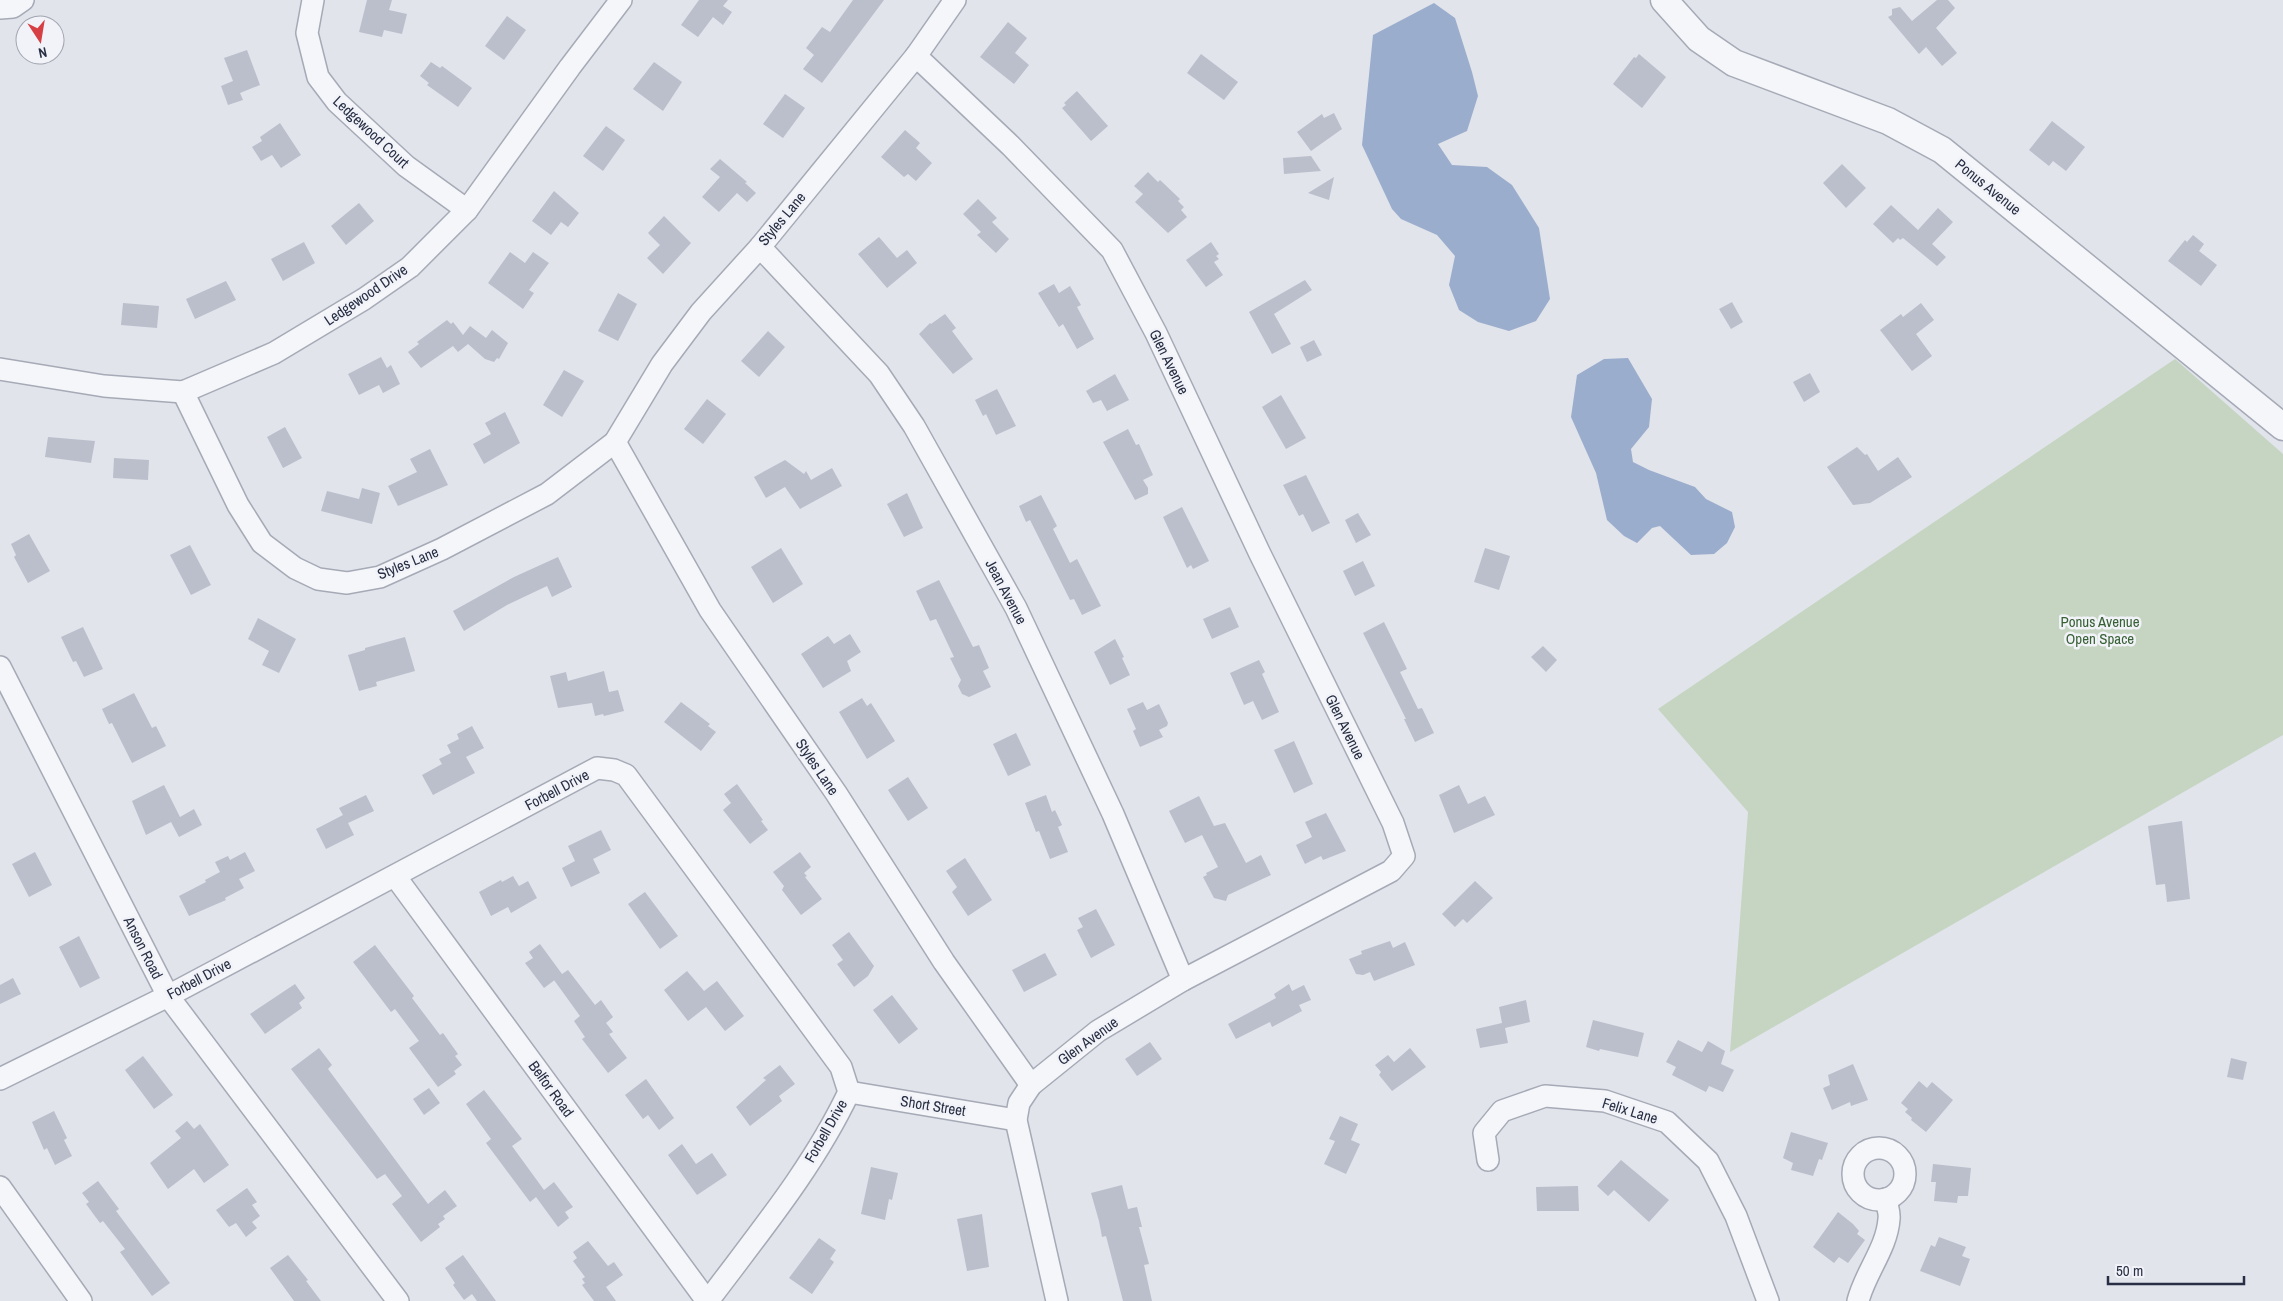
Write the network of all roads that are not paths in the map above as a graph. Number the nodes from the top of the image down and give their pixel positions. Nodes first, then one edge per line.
1 (23, 0) edge
2 (313, 0) edge
3 (621, 0) edge
4 (955, 0) edge
5 (1664, 0) edge
6 (0, 8) edge
7 (916, 56) junction
8 (467, 210) junction
9 (760, 246) junction
10 (0, 369) edge
11 (184, 392) junction
12 (2283, 427) edge
13 (615, 442) junction
14 (0, 667) edge
15 (395, 876) junction
16 (1183, 980) junction
17 (168, 996) junction
18 (0, 1079) edge
19 (1031, 1085) junction
20 (849, 1092) junction
21 (1016, 1120) junction
22 (1488, 1160) dead end
23 (0, 1187) edge
24 (1886, 1199) dead end
25 (82, 1301) edge
26 (398, 1301) edge
27 (708, 1301) edge
28 (1057, 1301) edge
29 (1768, 1301) edge
30 (1858, 1301) edge

1 - 6 street
2 - 8 street, Ledgewood Court
3 - 8 street, Ledgewood Drive
4 - 7 street, Styles Lane
5 - 12 street, Ponus Avenue
7 - 9 street, Styles Lane
7 - 16 street, Glen Avenue
8 - 11 street, Ledgewood Drive
9 - 13 street, Styles Lane
9 - 16 street, Jean Avenue
10 - 11 street, Ledgewood Drive
11 - 13 street, Styles Lane
13 - 19 street, Styles Lane
14 - 17 street, Anson Road
15 - 17 street, Forbell Drive
15 - 20 street, Forbell Drive
15 - 27 street, Belfor Road
16 - 19 street, Glen Avenue
17 - 18 street, Forbell Drive
17 - 26 street, Anson Road
19 - 21 street, Glen Avenue
20 - 21 street, Short Street
20 - 27 street, Forbell Drive
21 - 28 street
22 - 29 street, Felix Lane
23 - 25 street
24 - 30 street

